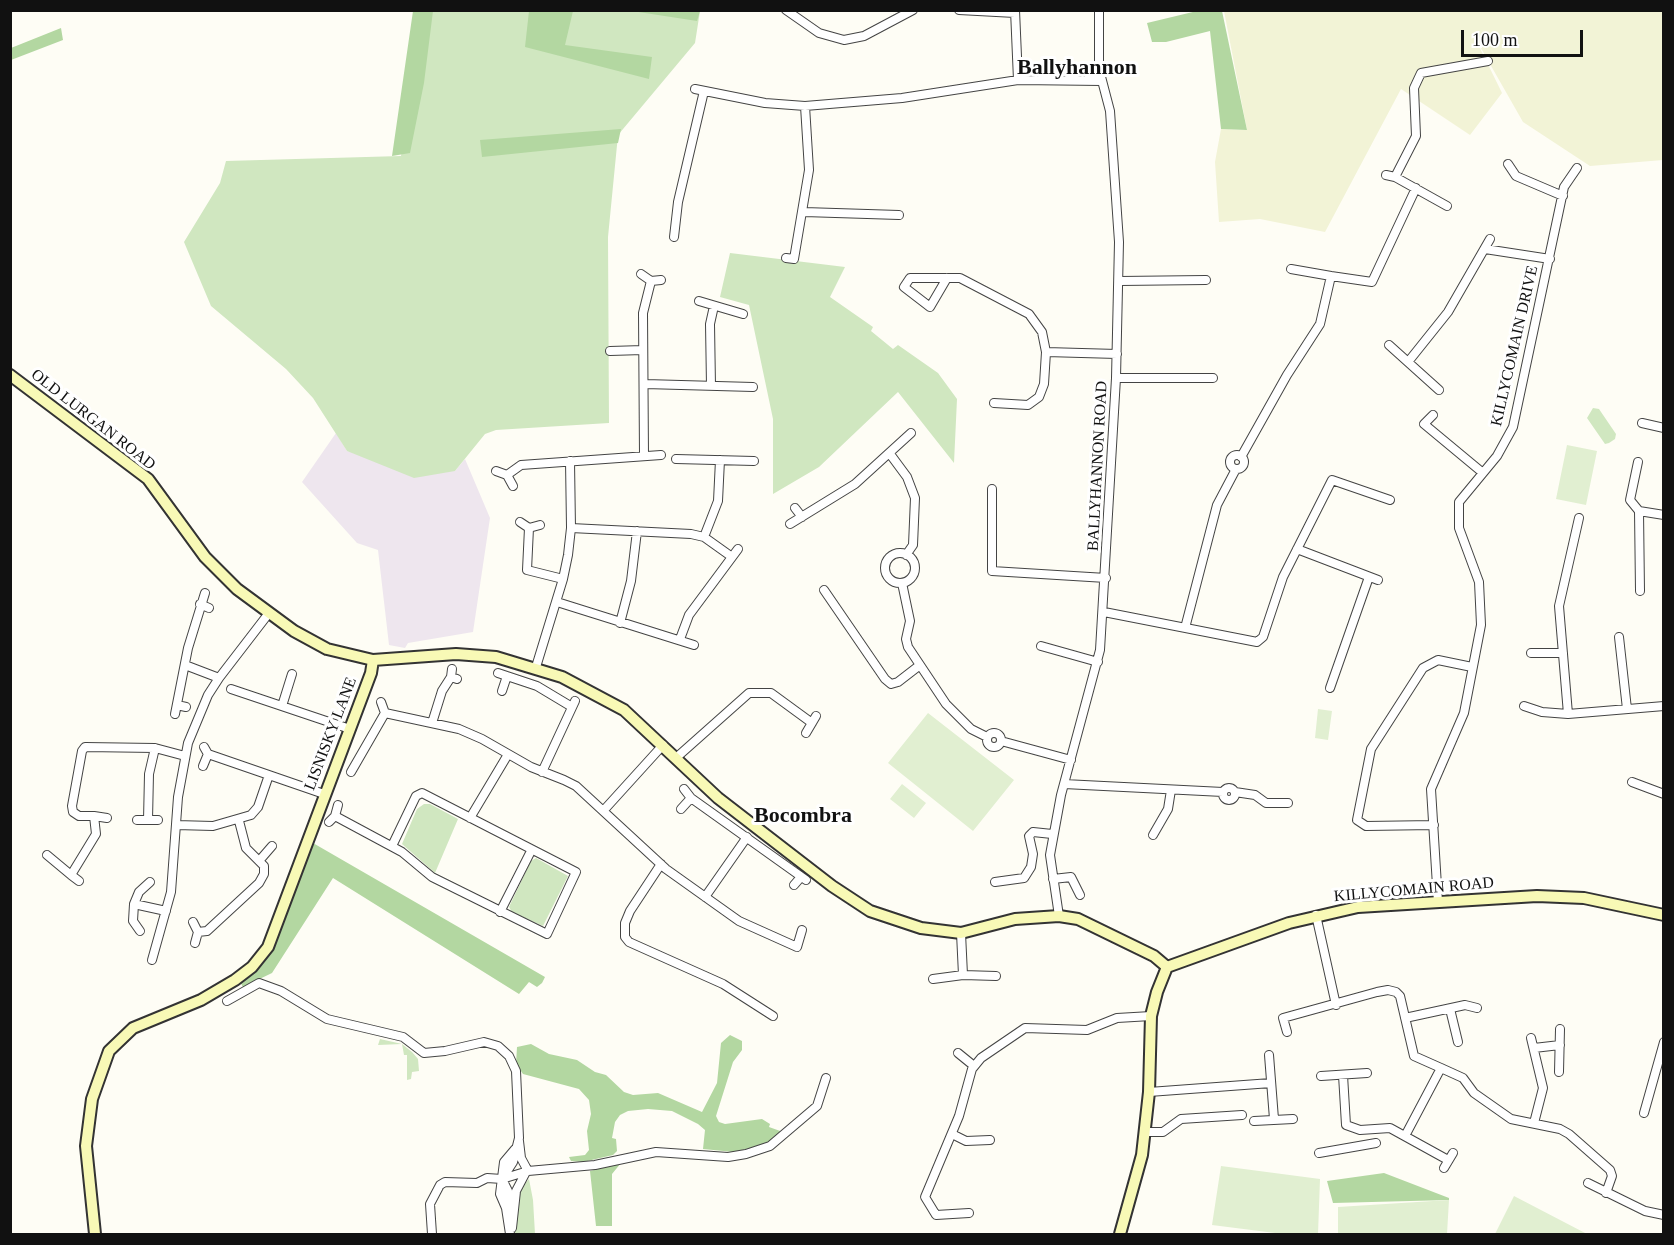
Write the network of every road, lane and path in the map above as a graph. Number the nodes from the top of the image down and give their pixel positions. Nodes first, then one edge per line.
1 (786, 10) edge
2 (913, 10) edge
3 (958, 10) edge
4 (1100, 10) edge
5 (1015, 12) edge
6 (1488, 61) dead end
7 (1018, 80) junction
8 (1102, 81) junction
9 (695, 89) dead end
10 (704, 91) junction
11 (805, 106) junction
12 (1508, 164) dead end
13 (1577, 168) dead end
14 (1386, 175) dead end
15 (1395, 177) junction
16 (1416, 188) junction
17 (1563, 196) junction
18 (1447, 206) dead end
19 (804, 212) junction
20 (899, 215) dead end
21 (664, 228) dead end
22 (1491, 239) dead end
23 (1485, 249) junction
24 (786, 258) dead end
25 (1550, 259) junction
26 (1290, 269) dead end
27 (641, 274) dead end
28 (1331, 276) junction
29 (947, 278) junction
30 (1206, 279) dead end
31 (662, 280) dead end
32 (651, 281) junction
33 (1120, 281) junction
34 (699, 301) dead end
35 (714, 306) junction
36 (743, 314) dead end
37 (1389, 345) dead end
38 (643, 350) junction
39 (610, 351) dead end
40 (1046, 352) junction
41 (1117, 354) junction
42 (1408, 362) junction
43 (10, 375) edge
44 (1116, 378) junction
45 (1214, 378) dead end
46 (645, 384) junction
47 (711, 386) junction
48 (753, 387) dead end
49 (1439, 390) dead end
50 (994, 403) dead end
51 (1432, 415) dead end
52 (1642, 423) dead end
53 (1664, 428) edge
54 (911, 433) dead end
55 (890, 454) junction
56 (661, 455) dead end
57 (644, 456) junction
58 (676, 459) dead end
59 (720, 460) junction
60 (570, 461) junction
61 (753, 461) dead end
62 (1638, 462) dead end
63 (495, 471) dead end
64 (1483, 473) junction
65 (507, 475) junction
66 (513, 486) dead end
67 (992, 489) dead end
68 (1390, 500) dead end
69 (795, 508) dead end
70 (1639, 511) junction
71 (1664, 515) edge
72 (802, 517) junction
73 (1579, 518) dead end
74 (520, 522) dead end
75 (790, 524) dead end
76 (540, 525) dead end
77 (529, 528) junction
78 (571, 528) junction
79 (638, 531) junction
80 (704, 537) junction
81 (738, 549) dead end
82 (1297, 549) junction
83 (906, 555) junction
84 (732, 557) junction
85 (1369, 577) junction
86 (1106, 578) junction
87 (563, 579) junction
88 (1378, 580) dead end
89 (902, 583) junction
90 (824, 590) dead end
91 (1640, 591) dead end
92 (205, 593) dead end
93 (557, 602) junction
94 (200, 604) junction
95 (209, 608) dead end
96 (1104, 612) junction
97 (269, 613) junction
98 (620, 624) junction
99 (1185, 628) junction
100 (1619, 637) dead end
101 (680, 639) junction
102 (694, 645) dead end
103 (1041, 646) dead end
104 (1531, 653) dead end
105 (1563, 653) junction
106 (373, 660) junction
107 (1098, 662) junction
108 (185, 665) junction
109 (920, 665) junction
110 (536, 667) junction
111 (1472, 667) junction
112 (498, 673) dead end
113 (292, 674) dead end
114 (453, 675) dead end
115 (507, 676) junction
116 (219, 678) junction
117 (1330, 688) dead end
118 (231, 689) dead end
119 (502, 691) dead end
120 (381, 702) dead end
121 (177, 705) junction
122 (1664, 705) edge
123 (282, 706) junction
124 (1524, 706) dead end
125 (186, 707) dead end
126 (1627, 709) junction
127 (385, 713) junction
128 (175, 714) dead end
129 (1568, 714) junction
130 (432, 723) junction
131 (350, 729) junction
132 (806, 734) dead end
133 (663, 744) junction
134 (155, 748) junction
135 (185, 756) junction
136 (507, 756) junction
137 (677, 758) junction
138 (1071, 760) junction
139 (203, 766) dead end
140 (355, 769) dead end
141 (542, 772) junction
142 (268, 775) junction
143 (1632, 782) dead end
144 (1064, 784) junction
145 (684, 789) dead end
146 (1171, 790) junction
147 (1664, 794) edge
148 (324, 795) junction
149 (691, 798) junction
150 (1288, 802) dead end
151 (338, 805) dead end
152 (681, 808) dead end
153 (603, 810) junction
154 (93, 816) junction
155 (107, 818) dead end
156 (470, 818) junction
157 (137, 820) dead end
158 (148, 820) junction
159 (158, 820) dead end
160 (238, 821) junction
161 (176, 825) junction
162 (1434, 825) junction
163 (1052, 834) junction
164 (1153, 835) dead end
165 (747, 837) junction
166 (272, 846) dead end
167 (393, 846) junction
168 (531, 850) junction
169 (47, 855) dead end
170 (259, 861) junction
171 (661, 864) junction
172 (72, 875) junction
173 (1053, 879) junction
174 (79, 881) dead end
175 (150, 882) dead end
176 (996, 882) dead end
177 (794, 885) dead end
178 (1080, 895) dead end
179 (705, 897) junction
180 (1438, 902) junction
181 (134, 904) junction
182 (166, 911) junction
183 (500, 912) junction
184 (1316, 915) junction
185 (1664, 915) edge
186 (1059, 916) junction
187 (193, 921) dead end
188 (802, 930) dead end
189 (140, 931) dead end
190 (198, 932) junction
191 (961, 933) junction
192 (195, 942) dead end
193 (152, 960) dead end
194 (1167, 967) junction
195 (963, 975) junction
196 (996, 976) dead end
197 (933, 979) dead end
198 (227, 1001) dead end
199 (1336, 1005) junction
200 (1477, 1008) dead end
201 (1450, 1009) junction
202 (773, 1016) dead end
203 (1151, 1017) junction
204 (1405, 1018) junction
205 (1560, 1029) dead end
206 (1287, 1032) dead end
207 (1531, 1038) dead end
208 (1458, 1042) dead end
209 (1664, 1042) edge
210 (1560, 1045) junction
211 (1533, 1048) junction
212 (958, 1053) dead end
213 (1269, 1055) dead end
214 (974, 1066) junction
215 (1441, 1068) junction
216 (1559, 1072) dead end
217 (1367, 1073) dead end
218 (1343, 1075) junction
219 (1321, 1076) dead end
220 (826, 1078) dead end
221 (1271, 1083) junction
222 (1149, 1092) junction
223 (1644, 1113) dead end
224 (1242, 1115) dead end
225 (1274, 1119) junction
226 (1293, 1119) dead end
227 (1254, 1121) dead end
228 (1534, 1123) junction
229 (1359, 1130) junction
230 (1146, 1131) junction
231 (952, 1134) junction
232 (1405, 1136) junction
233 (990, 1140) dead end
234 (1376, 1143) dead end
235 (517, 1145) junction
236 (1362, 1145) junction
237 (1319, 1153) dead end
238 (1444, 1168) dead end
239 (527, 1172) junction
240 (502, 1179) junction
241 (1588, 1184) dead end
242 (1606, 1193) junction
243 (969, 1214) dead end
244 (1664, 1215) edge
245 (510, 1233) edge
246 (94, 1234) edge
247 (432, 1234) edge
248 (1120, 1234) edge

1 - 2 street
3 - 5 street
4 - 8 street, BALLYHANNON ROAD
5 - 7 street
6 - 15 street
7 - 8 street
7 - 11 street
8 - 33 street, BALLYHANNON ROAD
9 - 10 street
10 - 11 street
10 - 21 street
11 - 19 street
12 - 17 street
13 - 17 street, KILLYCOMAIN DRIVE
14 - 15 street
15 - 16 street
16 - 18 street
16 - 28 street
17 - 25 street, KILLYCOMAIN DRIVE
19 - 20 street
19 - 24 street
22 - 23 street
23 - 25 street
23 - 42 street
25 - 64 street, KILLYCOMAIN DRIVE
26 - 28 street
27 - 32 street
28 - 99 street
29 - 29 street
29 - 40 street
30 - 33 street
31 - 32 street
32 - 38 street
33 - 41 street, BALLYHANNON ROAD
34 - 35 street
35 - 36 street
35 - 47 street
37 - 42 street
38 - 39 street
38 - 46 street
40 - 41 street
40 - 50 street
41 - 44 street, BALLYHANNON ROAD
42 - 49 street
43 - 97 street, OLD LURGAN ROAD
44 - 45 street
44 - 86 street, BALLYHANNON ROAD
46 - 47 street
46 - 57 street
47 - 48 street
51 - 64 street
52 - 53 street
54 - 55 street
55 - 72 street
55 - 83 street
56 - 57 street
57 - 60 street
58 - 59 street
59 - 61 street
59 - 80 street
60 - 65 street
60 - 78 street
62 - 70 street
63 - 65 street
64 - 111 street, KILLYCOMAIN DRIVE
65 - 66 street
67 - 86 street
68 - 82 street
69 - 72 street
70 - 71 street
70 - 91 street
72 - 75 street
73 - 105 street
74 - 77 street
76 - 77 street
77 - 87 street
78 - 79 street
78 - 87 street
79 - 80 street
79 - 98 street
80 - 84 street
81 - 84 street
82 - 85 street
82 - 99 street
83 - 89 street
83 - 89 street
84 - 101 street
85 - 88 street
85 - 117 street
86 - 96 street, BALLYHANNON ROAD
87 - 93 street
89 - 109 street
90 - 109 street
92 - 94 street
93 - 98 street
93 - 110 street
94 - 95 street
94 - 108 street
96 - 99 street
96 - 107 street, BALLYHANNON ROAD
97 - 106 street, OLD LURGAN ROAD
97 - 116 street
98 - 101 street
100 - 126 street
101 - 102 street
103 - 107 street
104 - 105 street
105 - 129 street
106 - 110 street, OLD LURGAN ROAD
106 - 131 street, LISNISKY LANE
107 - 138 street, BALLYHANNON ROAD
108 - 116 street
108 - 121 street
109 - 138 street
110 - 133 street, OLD LURGAN ROAD
111 - 162 street, KILLYCOMAIN DRIVE
111 - 162 street
112 - 115 street
113 - 123 street
114 - 130 street
115 - 119 street
115 - 141 street
116 - 135 street
118 - 123 street
120 - 127 street
121 - 125 street
121 - 128 street
122 - 126 street
123 - 131 street
124 - 129 street
126 - 129 street
127 - 130 street
127 - 140 street
130 - 136 street
131 - 148 street, LISNISKY LANE
132 - 137 street
133 - 137 street, OLD LURGAN ROAD
133 - 153 street
134 - 135 street
134 - 154 street
134 - 158 street
135 - 161 street
136 - 141 street
136 - 156 street
137 - 191 street, OLD LURGAN ROAD
138 - 144 street, BALLYHANNON ROAD
139 - 142 street
141 - 153 street
142 - 148 street
142 - 160 street
143 - 147 street
144 - 146 street
144 - 163 street, BALLYHANNON ROAD
145 - 149 street
146 - 150 street
146 - 164 street
148 - 246 street, LISNISKY LANE
149 - 152 street
149 - 165 street
151 - 167 street
153 - 171 street
154 - 155 street
154 - 172 street
156 - 167 street
156 - 168 street
157 - 158 street
158 - 159 street
160 - 161 street
160 - 170 street
161 - 182 street
162 - 180 street, KILLYCOMAIN DRIVE
163 - 173 street, BALLYHANNON ROAD
163 - 176 street
165 - 177 street
165 - 179 street
166 - 170 street
167 - 183 street
168 - 183 street
168 - 183 street
169 - 172 street
170 - 190 street
171 - 179 street
171 - 202 street
172 - 174 street
173 - 178 street
173 - 186 street, BALLYHANNON ROAD
175 - 181 street
179 - 188 street
180 - 184 street, KILLYCOMAIN ROAD
180 - 185 street, KILLYCOMAIN ROAD
181 - 182 street
181 - 189 street
182 - 193 street
184 - 194 street, KILLYCOMAIN ROAD
184 - 199 street
186 - 191 street
186 - 194 street
187 - 190 street
190 - 192 street
191 - 195 street
194 - 203 street
195 - 196 street
195 - 197 street
198 - 235 street
199 - 204 street
199 - 206 street
200 - 201 street
201 - 204 street
201 - 208 street
203 - 214 street
203 - 222 street
204 - 215 street
205 - 210 street
207 - 211 street
209 - 223 street
210 - 211 street
210 - 216 street
211 - 228 street
212 - 214 street
213 - 221 street
214 - 231 street
215 - 228 street
215 - 232 street
217 - 218 street
218 - 219 street
218 - 229 street
220 - 239 street
221 - 222 street
221 - 225 street
222 - 230 street
224 - 230 street
225 - 226 street
225 - 227 street
228 - 242 street
229 - 232 street
229 - 236 street
230 - 248 street
231 - 233 street
231 - 243 street
232 - 238 street
234 - 236 street
235 - 239 street
235 - 240 street
236 - 237 street
239 - 240 street
239 - 245 street
240 - 245 street
240 - 247 street
241 - 242 street
242 - 244 street

